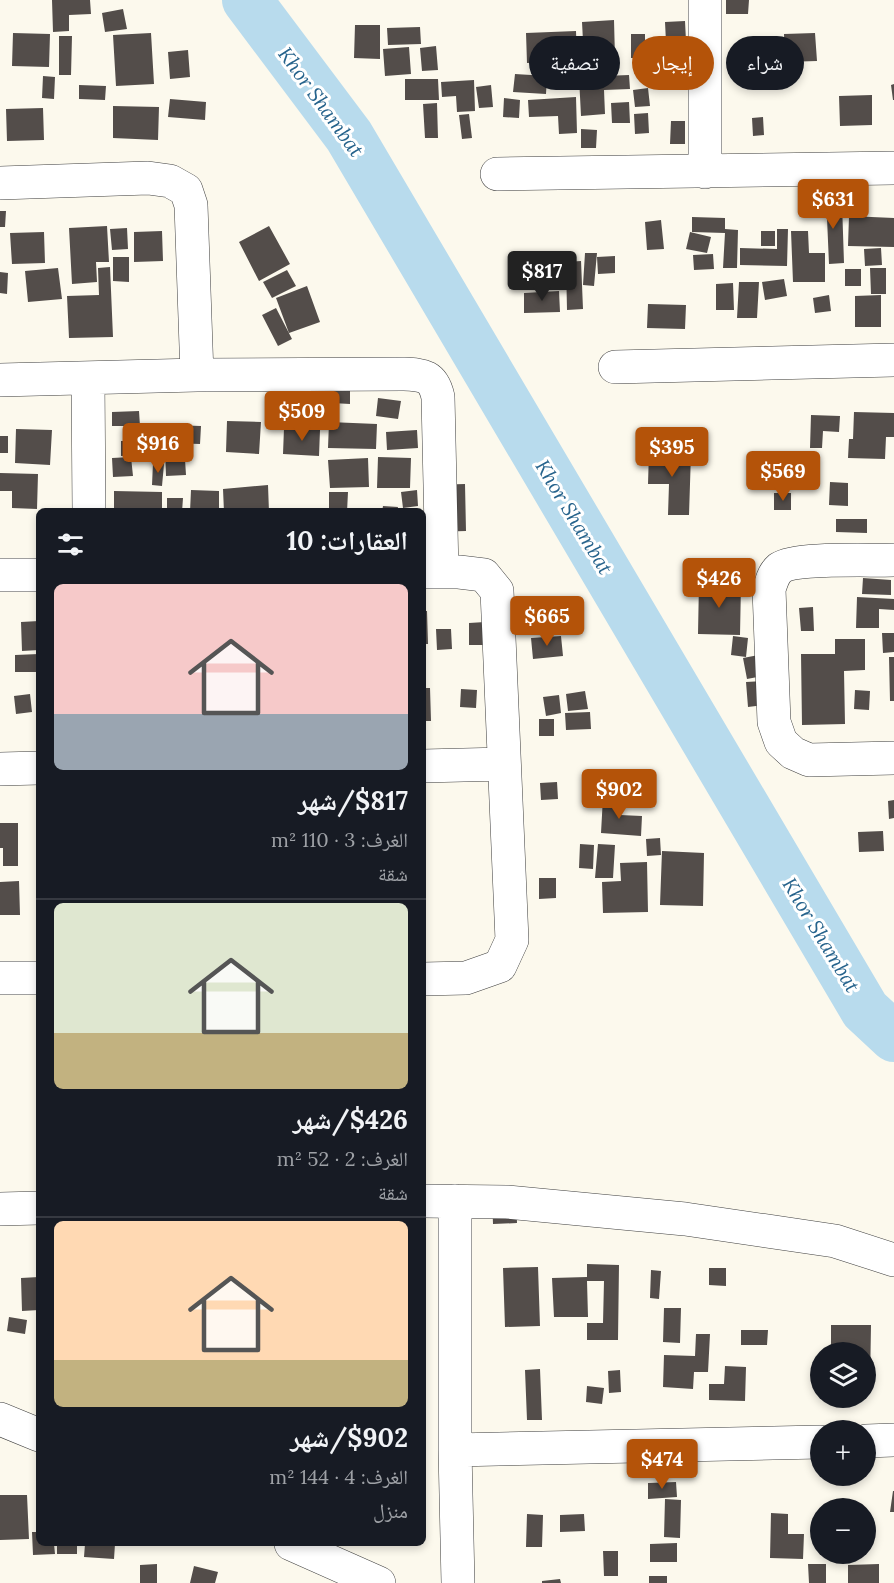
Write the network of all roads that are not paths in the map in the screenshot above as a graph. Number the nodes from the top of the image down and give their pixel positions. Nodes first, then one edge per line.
1 (705, 0) edge
2 (894, 168) edge
3 (705, 172) junction
4 (497, 174) dead end
5 (0, 183) edge
6 (894, 360) edge
7 (615, 367) dead end
8 (197, 375) junction
9 (88, 379) junction
10 (0, 380) edge
11 (89, 508) edge
12 (894, 560) edge
13 (433, 572) edge
14 (0, 575) edge
15 (36, 575) edge
16 (894, 758) edge
17 (504, 764) junction
18 (426, 766) edge
19 (36, 768) edge
20 (0, 769) edge
21 (0, 978) edge
22 (36, 978) edge
23 (426, 979) edge
24 (439, 1201) edge
25 (36, 1208) edge
26 (0, 1209) edge
27 (894, 1260) edge
28 (0, 1419) edge
29 (36, 1434) edge
30 (894, 1440) edge
31 (876, 1441) edge
32 (810, 1442) edge
33 (455, 1450) junction
34 (296, 1546) edge
35 (379, 1583) edge
36 (458, 1583) edge

1 - 3 street
2 - 3 street
3 - 4 street
5 - 8 street
6 - 7 street
8 - 9 street
8 - 13 street
9 - 10 street
9 - 11 street
12 - 16 street
13 - 17 street
14 - 15 street
17 - 18 street
17 - 23 street
19 - 20 street
21 - 22 street
24 - 27 street
24 - 33 street
25 - 26 street
28 - 29 street
30 - 31 street
32 - 33 street
33 - 36 street
34 - 35 street

